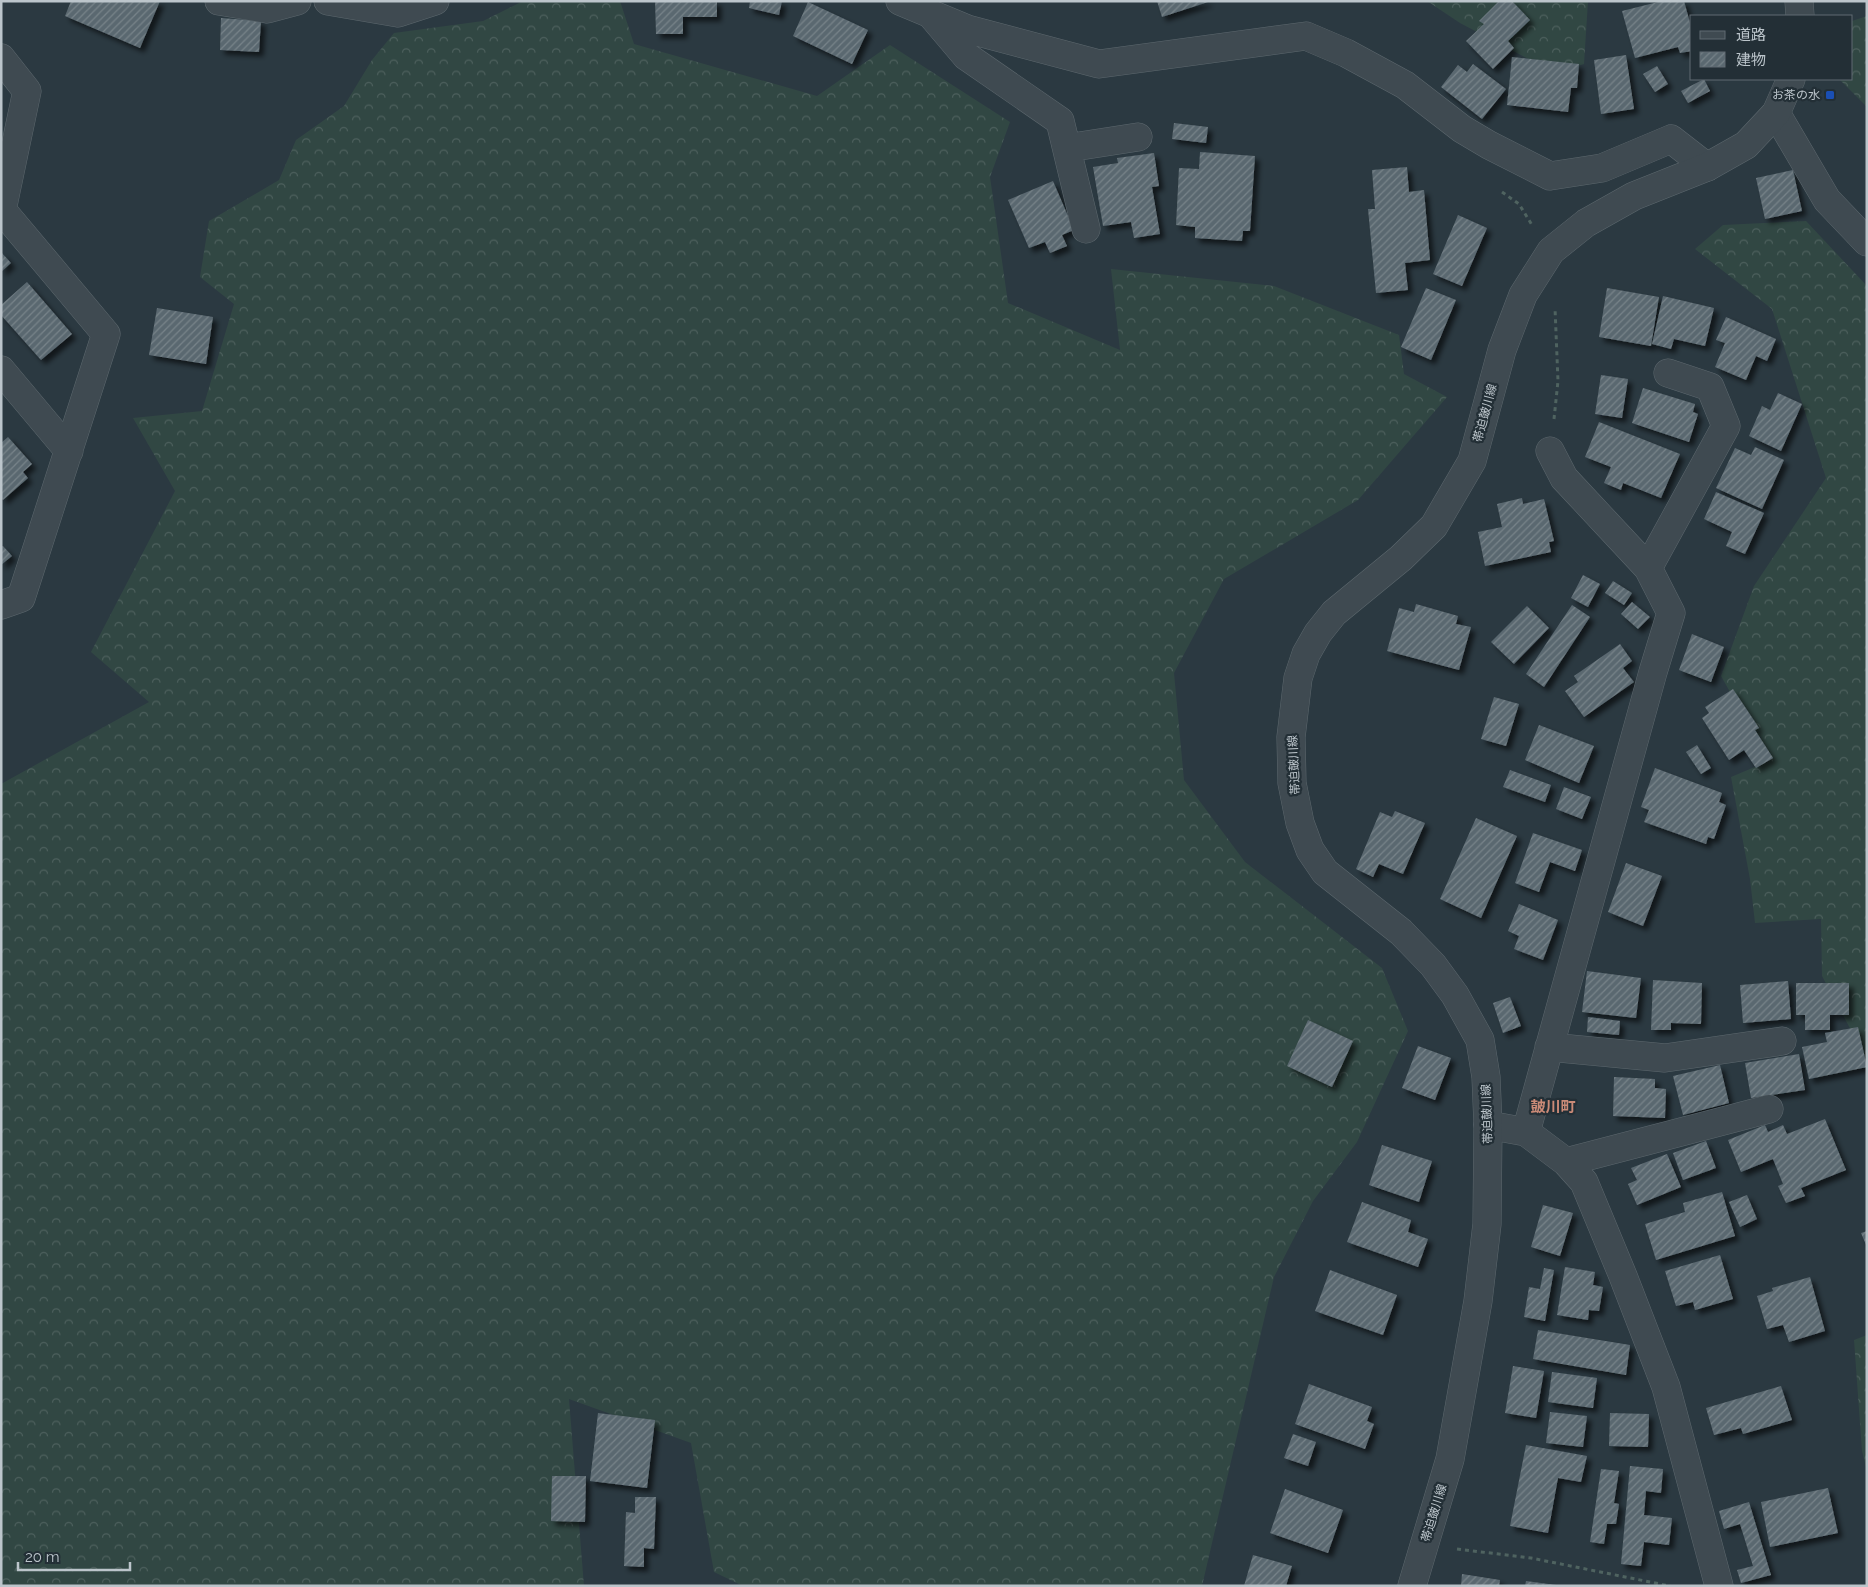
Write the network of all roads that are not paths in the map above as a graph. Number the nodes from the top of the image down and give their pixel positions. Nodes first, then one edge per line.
1 (219, 1) edge
2 (298, 1) edge
3 (328, 1) edge
4 (435, 1) edge
5 (900, 1) edge
6 (1799, 1) edge
7 (930, 14) junction
8 (1800, 15) edge
9 (1, 58) edge
10 (1791, 80) edge
11 (1776, 113) junction
12 (1138, 137) dead end
13 (1067, 148) junction
14 (1707, 167) junction
15 (1086, 229) dead end
16 (1867, 242) edge
17 (1, 370) edge
18 (1668, 373) dead end
19 (69, 451) junction
20 (1550, 451) road end
21 (1648, 568) junction
22 (1, 605) edge
23 (1782, 1041) dead end
24 (1550, 1047) junction
25 (1769, 1109) dead end
26 (1488, 1124) junction
27 (1526, 1132) junction
28 (1566, 1162) junction
29 (1412, 1586) edge
30 (1719, 1586) edge

1 - 2 street
3 - 4 street
5 - 7 street
6 - 8 street
7 - 13 street
7 - 14 street
9 - 19 street
10 - 11 street, 帯迫皷川線
11 - 14 street, 帯迫皷川線
11 - 16 street
12 - 13 street
13 - 15 street
14 - 26 street, 帯迫皷川線
17 - 19 street
18 - 21 street
19 - 22 street
20 - 21 street
21 - 24 street
23 - 24 street
24 - 27 street
25 - 28 street
26 - 27 street
26 - 29 street, 帯迫皷川線
27 - 28 street
28 - 30 street

